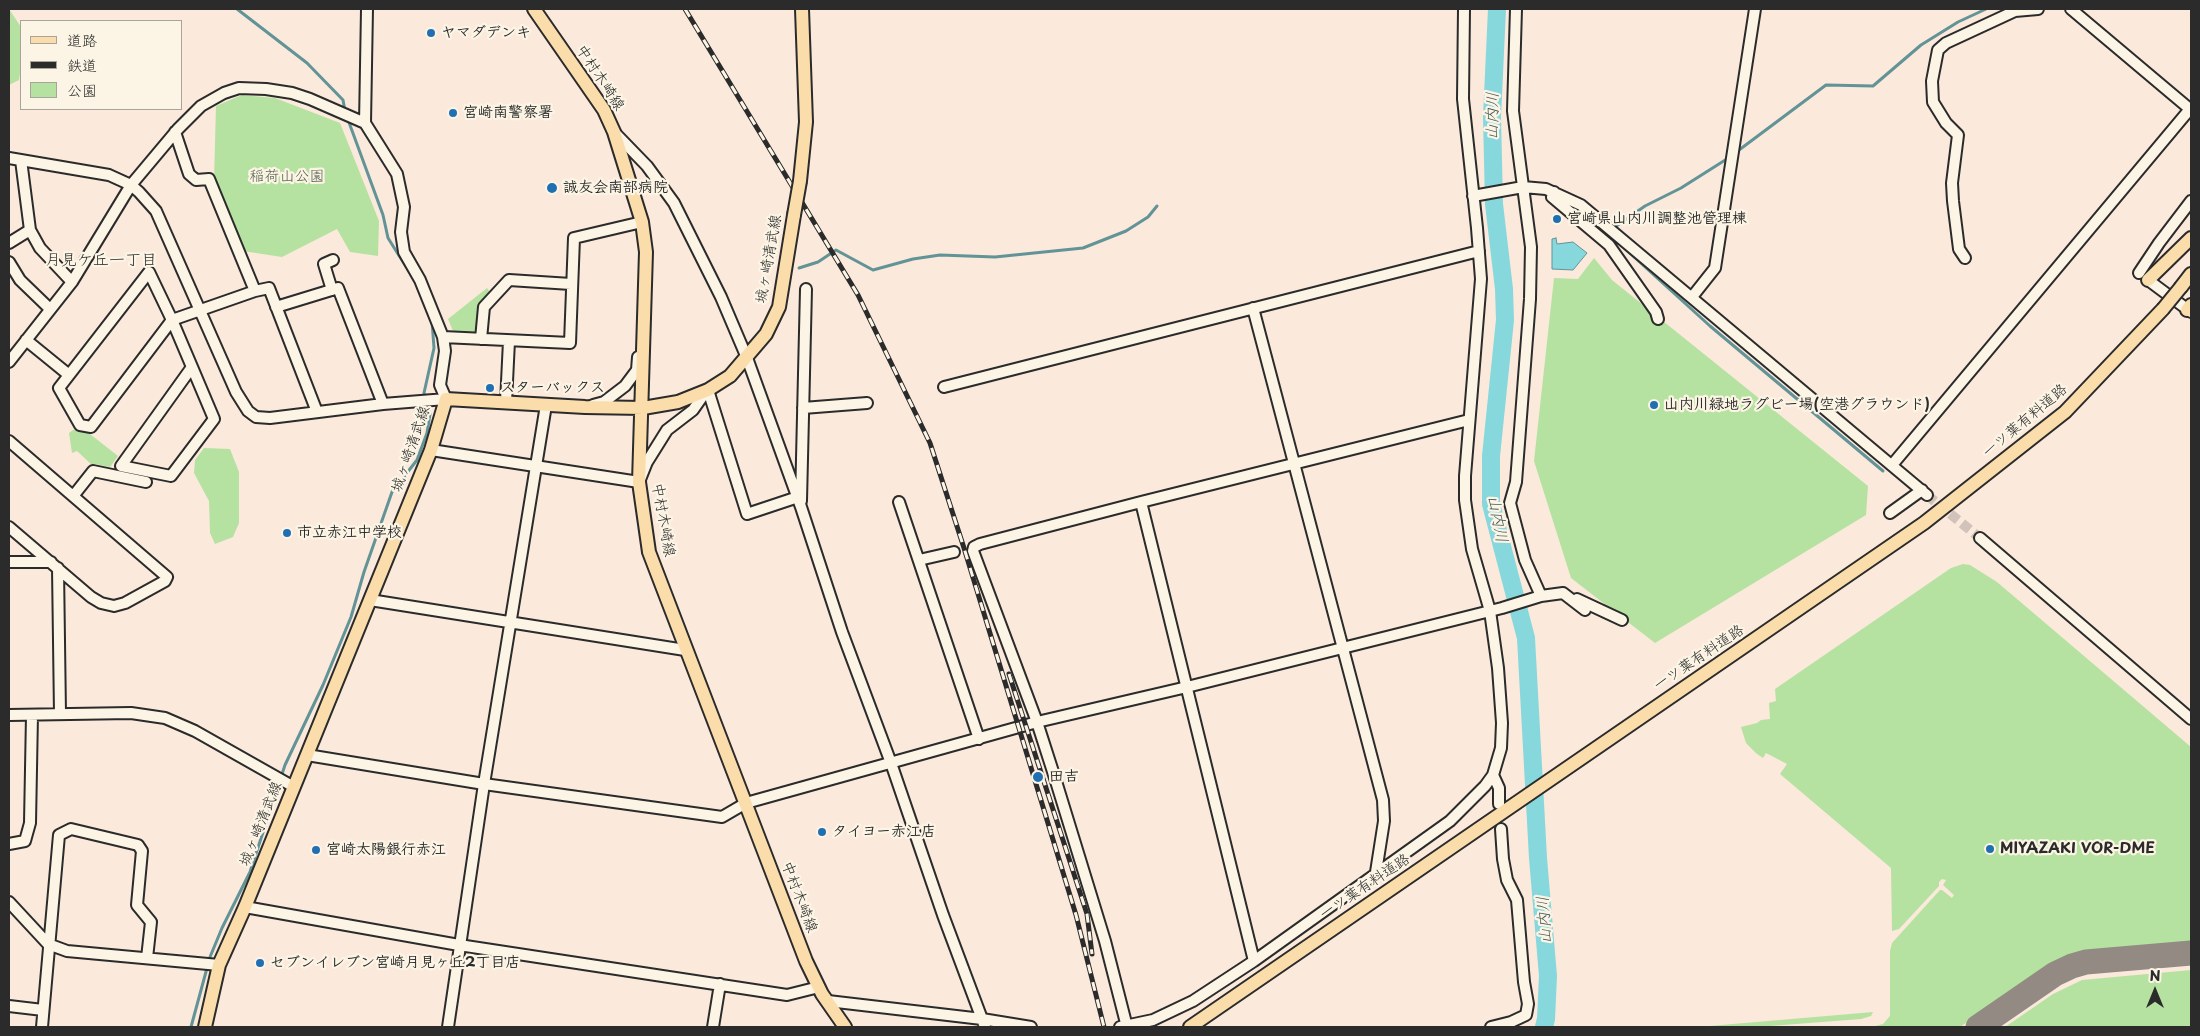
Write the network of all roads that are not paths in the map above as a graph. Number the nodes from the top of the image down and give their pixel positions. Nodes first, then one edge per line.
1 (367, 9) edge
2 (534, 9) edge
3 (802, 9) edge
4 (1464, 9) edge
5 (1516, 9) edge
6 (1755, 9) edge
7 (2038, 9) edge
8 (2071, 9) edge
9 (2190, 110) edge
10 (365, 123) junction
11 (175, 132) junction
12 (614, 132) junction
13 (9, 158) edge
14 (21, 160) junction
15 (131, 185) junction
16 (1520, 187) junction
17 (1554, 192) junction
18 (1478, 195) junction
19 (2191, 201) edge
20 (642, 222) junction
21 (30, 230) junction
22 (2191, 238) edge
23 (9, 243) edge
24 (1479, 251) junction
25 (1965, 258) dead end
26 (333, 260) dead end
27 (9, 262) edge
28 (2191, 274) edge
29 (2144, 277) junction
30 (72, 282) junction
31 (571, 284) junction
32 (806, 289) dead end
33 (332, 290) junction
34 (255, 291) junction
35 (1692, 296) junction
36 (276, 307) junction
37 (1254, 308) junction
38 (50, 309) junction
39 (2190, 309) edge
40 (200, 310) junction
41 (172, 320) junction
42 (1658, 320) dead end
43 (645, 330) junction
44 (443, 337) junction
45 (481, 339) junction
46 (26, 340) junction
47 (509, 340) junction
48 (747, 358) junction
49 (9, 360) edge
50 (192, 367) junction
51 (69, 375) junction
52 (944, 387) dead end
53 (708, 390) junction
54 (439, 400) junction
55 (506, 402) junction
56 (867, 403) dead end
57 (383, 404) junction
58 (546, 405) junction
59 (585, 408) junction
60 (643, 408) junction
61 (803, 408) junction
62 (317, 412) junction
63 (1469, 420) junction
64 (9, 440) edge
65 (431, 450) junction
66 (1296, 463) junction
67 (1892, 465) junction
68 (536, 467) junction
69 (146, 482) dead end
70 (640, 482) junction
71 (74, 495) junction
72 (799, 502) junction
73 (899, 502) dead end
74 (1141, 502) junction
75 (1890, 513) dead end
76 (9, 527) edge
77 (1980, 538) tunnel mouth
78 (954, 552) dead end
79 (919, 560) junction
80 (9, 562) edge
81 (55, 565) junction
82 (1563, 593) junction
83 (1538, 597) junction
84 (370, 600) junction
85 (1585, 610) dead end
86 (1490, 611) junction
87 (1622, 620) dead end
88 (510, 622) junction
89 (1342, 647) junction
90 (685, 650) junction
91 (1187, 687) junction
92 (60, 714) junction
93 (9, 715) edge
94 (32, 715) junction
95 (2191, 719) edge
96 (1037, 722) junction
97 (979, 739) junction
98 (307, 755) junction
99 (891, 763) junction
100 (1493, 775) junction
101 (484, 784) junction
102 (290, 785) junction
103 (746, 804) junction
104 (1505, 805) junction
105 (1501, 829) dead end
106 (9, 844) edge
107 (1376, 872) junction
108 (9, 902) edge
109 (245, 907) junction
110 (48, 944) junction
111 (459, 945) junction
112 (147, 958) junction
113 (1254, 961) junction
114 (216, 965) junction
115 (720, 984) junction
116 (819, 987) junction
117 (828, 1002) junction
118 (9, 1006) edge
119 (43, 1010) junction
120 (984, 1023) edge
121 (42, 1027) edge
122 (205, 1027) edge
123 (448, 1027) edge
124 (713, 1027) edge
125 (845, 1027) edge
126 (1031, 1027) edge
127 (1124, 1027) edge
128 (1190, 1027) edge
129 (1491, 1027) edge

1 - 10 street
2 - 12 main road, 中村木崎線
3 - 48 main road, 城ヶ崎清武線, bridge
4 - 18 street
5 - 16 street
6 - 35 street
7 - 25 street
8 - 9 street
9 - 67 street
10 - 11 street
10 - 44 street
11 - 15 street
11 - 34 street
12 - 20 main road, 中村木崎線
12 - 48 street
13 - 14 street
14 - 15 street
14 - 21 street
15 - 30 street
15 - 40 street
16 - 17 street
16 - 18 street
16 - 83 street
17 - 35 street
17 - 42 street
18 - 24 street
19 - 29 street
20 - 31 street
20 - 43 main road, 中村木崎線
21 - 23 street
21 - 30 street
22 - 29 main road
24 - 37 street
24 - 63 street
26 - 33 street
27 - 38 street
28 - 104 main road, 一ツ葉有料道路, bridge
29 - 39 street
30 - 38 street
31 - 45 street
31 - 47 street
32 - 61 street
33 - 36 street
33 - 57 street
34 - 36 street
34 - 40 street
35 - 67 street
36 - 62 street
37 - 52 street
37 - 66 street
38 - 46 street
40 - 41 street
40 - 62 street
41 - 50 street
41 - 51 street
41 - 51 street
43 - 59 street
43 - 60 main road, 中村木崎線
44 - 45 street
44 - 54 street
45 - 47 street
46 - 49 street
46 - 51 street
47 - 55 street
48 - 53 main road, 城ヶ崎清武線
48 - 72 street
50 - 50 street
53 - 60 main road, 城ヶ崎清武線
53 - 70 street
53 - 72 street
54 - 55 main road, 城ヶ崎清武線
54 - 57 street
54 - 65 main road, 城ヶ崎清武線
55 - 58 main road, 城ヶ崎清武線
56 - 61 street
57 - 62 street
58 - 59 main road, 城ヶ崎清武線
58 - 68 street
59 - 60 main road, 城ヶ崎清武線
60 - 70 main road, 中村木崎線
61 - 72 street
63 - 66 street
63 - 86 street
64 - 71 street
65 - 68 street
65 - 84 main road, 城ヶ崎清武線
66 - 74 street
66 - 89 street
67 - 75 street
68 - 70 street
68 - 88 street
69 - 71 street
70 - 90 main road, 中村木崎線
71 - 81 street
72 - 99 street
73 - 79 street
74 - 91 street
74 - 96 street
76 - 81 street
77 - 95 street
78 - 79 street
79 - 97 street
80 - 81 street
81 - 92 street
82 - 83 street
82 - 85 street
82 - 87 street
83 - 86 street
84 - 88 street
84 - 98 main road, 城ヶ崎清武線
86 - 89 street
86 - 100 street
88 - 90 street
88 - 101 street
89 - 91 street
89 - 107 street
90 - 103 main road, 中村木崎線
91 - 96 street
91 - 113 street
92 - 94 street
92 - 102 street
93 - 94 street
94 - 106 street
96 - 97 street
96 - 127 street
97 - 99 street
98 - 101 street
98 - 102 main road, 城ヶ崎清武線
99 - 103 street
99 - 120 street
100 - 104 street
100 - 107 street
101 - 103 street
101 - 111 street
102 - 109 main road, 城ヶ崎清武線
103 - 116 main road, 中村木崎線
104 - 128 main road, 一ツ葉有料道路
105 - 129 street
107 - 113 street
108 - 110 street
109 - 111 street
109 - 114 main road, 城ヶ崎清武線
110 - 112 street
110 - 112 street
110 - 119 street
111 - 115 street
111 - 123 street
112 - 114 street
113 - 127 street
114 - 122 main road, 城ヶ崎清武線
115 - 116 street
115 - 124 street
116 - 117 main road, 中村木崎線
117 - 120 street
117 - 125 main road, 中村木崎線
118 - 119 street
119 - 121 street
120 - 126 street

